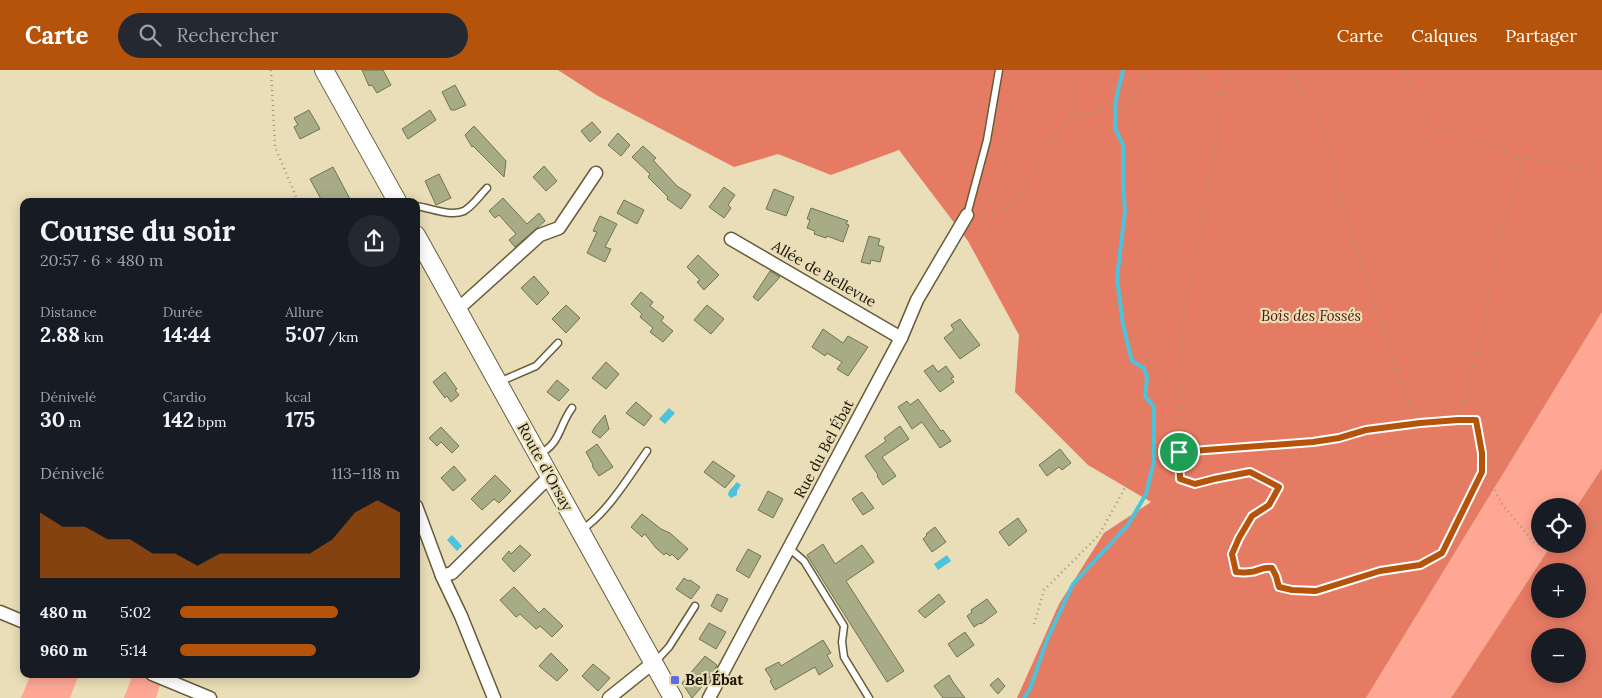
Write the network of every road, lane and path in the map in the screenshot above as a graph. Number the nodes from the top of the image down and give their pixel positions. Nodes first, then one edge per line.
1 (271, 70) edge
2 (999, 70) edge
3 (1077, 70) edge
4 (1145, 70) edge
5 (1196, 70) edge
6 (1228, 70) edge
7 (1287, 70) edge
8 (1405, 70) edge
9 (326, 71) edge
10 (1223, 96) junction
11 (1070, 118) junction
12 (1524, 158) junction
13 (1602, 170) edge
14 (596, 173) dead end
15 (487, 188) dead end
16 (297, 198) edge
17 (395, 198) edge
18 (420, 207) edge
19 (968, 212) junction
20 (731, 239) dead end
21 (420, 242) edge
22 (458, 309) junction
23 (901, 338) junction
24 (558, 343) dead end
25 (498, 382) junction
26 (572, 408) dead end
27 (1458, 420) junction
28 (1420, 423) junction
29 (647, 451) dead end
30 (1179, 452) junction
31 (538, 454) junction
32 (1482, 472) junction
33 (550, 476) junction
34 (420, 517) edge
35 (1602, 521) edge
36 (1586, 529) edge
37 (581, 531) junction
38 (1531, 539) edge
39 (789, 548) junction
40 (442, 576) junction
41 (695, 606) dead end
42 (0, 612) edge
43 (20, 620) edge
44 (1034, 624) dead end
45 (654, 662) junction
46 (162, 678) edge
47 (210, 698) edge
48 (494, 698) edge
49 (609, 698) edge
50 (674, 698) edge
51 (709, 698) edge
52 (868, 698) edge

1 - 16 path
2 - 19 lane
3 - 11 path
4 - 11 path
5 - 10 path
6 - 10 path
7 - 28 path
8 - 12 path
9 - 17 main road
10 - 30 path
11 - 19 path
12 - 13 path
12 - 27 path
14 - 22 street
15 - 18 lane
19 - 23 street, Rue du Bel Ébat
20 - 23 street, Allée de Bellevue
21 - 22 main road, Route d'Orsay
22 - 25 main road, Route d'Orsay
23 - 39 street, Rue du Bel Ébat
24 - 25 lane
25 - 31 main road, Route d'Orsay
26 - 31 lane
27 - 28 path
27 - 32 path
28 - 30 path
29 - 37 lane
30 - 32 path
30 - 44 path
31 - 33 main road, Route d'Orsay
32 - 38 path
33 - 37 main road, Route d'Orsay
33 - 40 street
34 - 40 street
35 - 36 path
37 - 45 main road, Route d'Orsay
39 - 51 street, Rue du Bel Ébat
39 - 52 lane
40 - 48 street
41 - 45 lane
42 - 43 street
45 - 49 street
45 - 50 main road, Route d'Orsay
46 - 47 street

